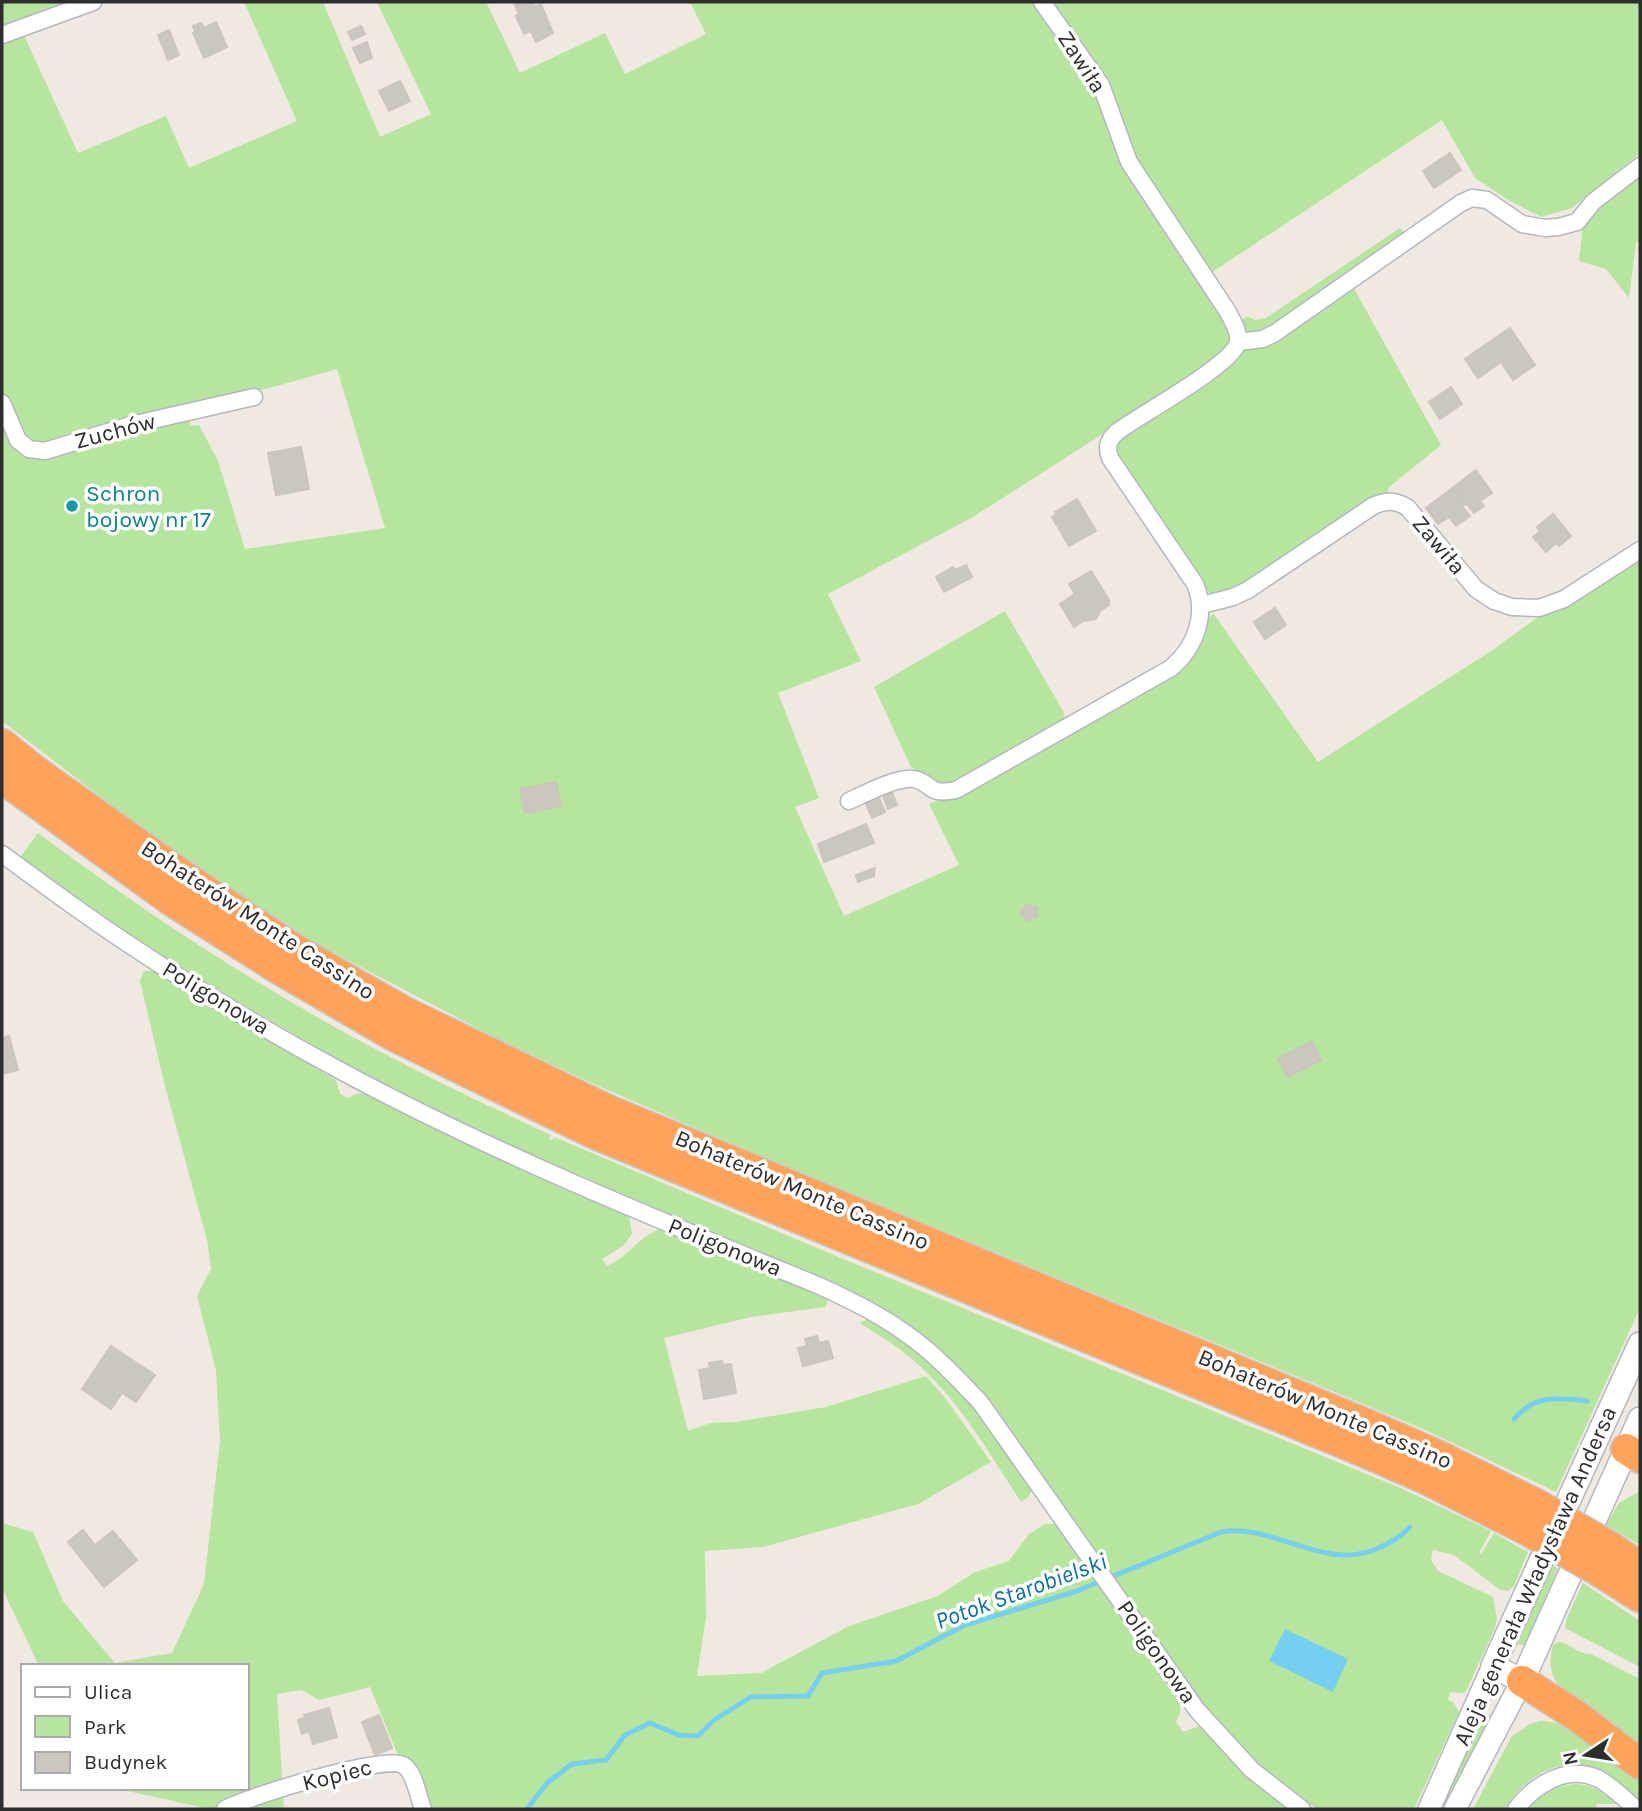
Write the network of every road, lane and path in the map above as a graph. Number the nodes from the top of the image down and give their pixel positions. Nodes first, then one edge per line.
1 (93, 2) edge
2 (1042, 2) edge
3 (2, 35) edge
4 (1640, 166) edge
5 (1238, 342) junction
6 (254, 397) dead end
7 (2, 403) edge
8 (1640, 550) edge
9 (1202, 606) junction
10 (2, 744) edge
11 (2, 778) edge
12 (849, 801) dead end
13 (2, 854) edge
14 (1640, 1344) edge
15 (1640, 1419) edge
16 (1599, 1436) junction
17 (1633, 1453) edge
18 (1530, 1516) junction
19 (1604, 1559) junction
20 (1640, 1567) edge
21 (1640, 1597) edge
22 (1493, 1666) junction
23 (1522, 1681) junction
24 (1640, 1764) edge
25 (225, 1809) edge
26 (423, 1809) edge
27 (1302, 1809) edge
28 (1429, 1809) edge
29 (1455, 1809) edge
30 (1516, 1809) edge
31 (1636, 1809) edge

1 - 3 street
2 - 5 street, Zawiła
4 - 5 street
5 - 9 street
6 - 7 street, Zuchów
8 - 9 street, Zawiła
9 - 12 street
10 - 18 highway, Bohaterów Monte Cassino
11 - 18 highway, Bohaterów Monte Cassino
13 - 27 street, Poligonowa
14 - 16 main road, Aleja generała Władysława Andersa
15 - 17 main road, Aleja generała Władysława Andersa
16 - 17 main road
16 - 22 main road, Aleja generała Władysława Andersa
17 - 23 main road, Aleja generała Władysława Andersa
18 - 19 highway, Bohaterów Monte Cassino, bridge
19 - 20 highway, Bohaterów Monte Cassino
19 - 21 highway, Bohaterów Monte Cassino
22 - 23 main road
22 - 28 street, Aleja generała Władysława Andersa
23 - 24 highway
23 - 29 street, Aleja generała Władysława Andersa
25 - 26 street, Kopiec
30 - 31 street

